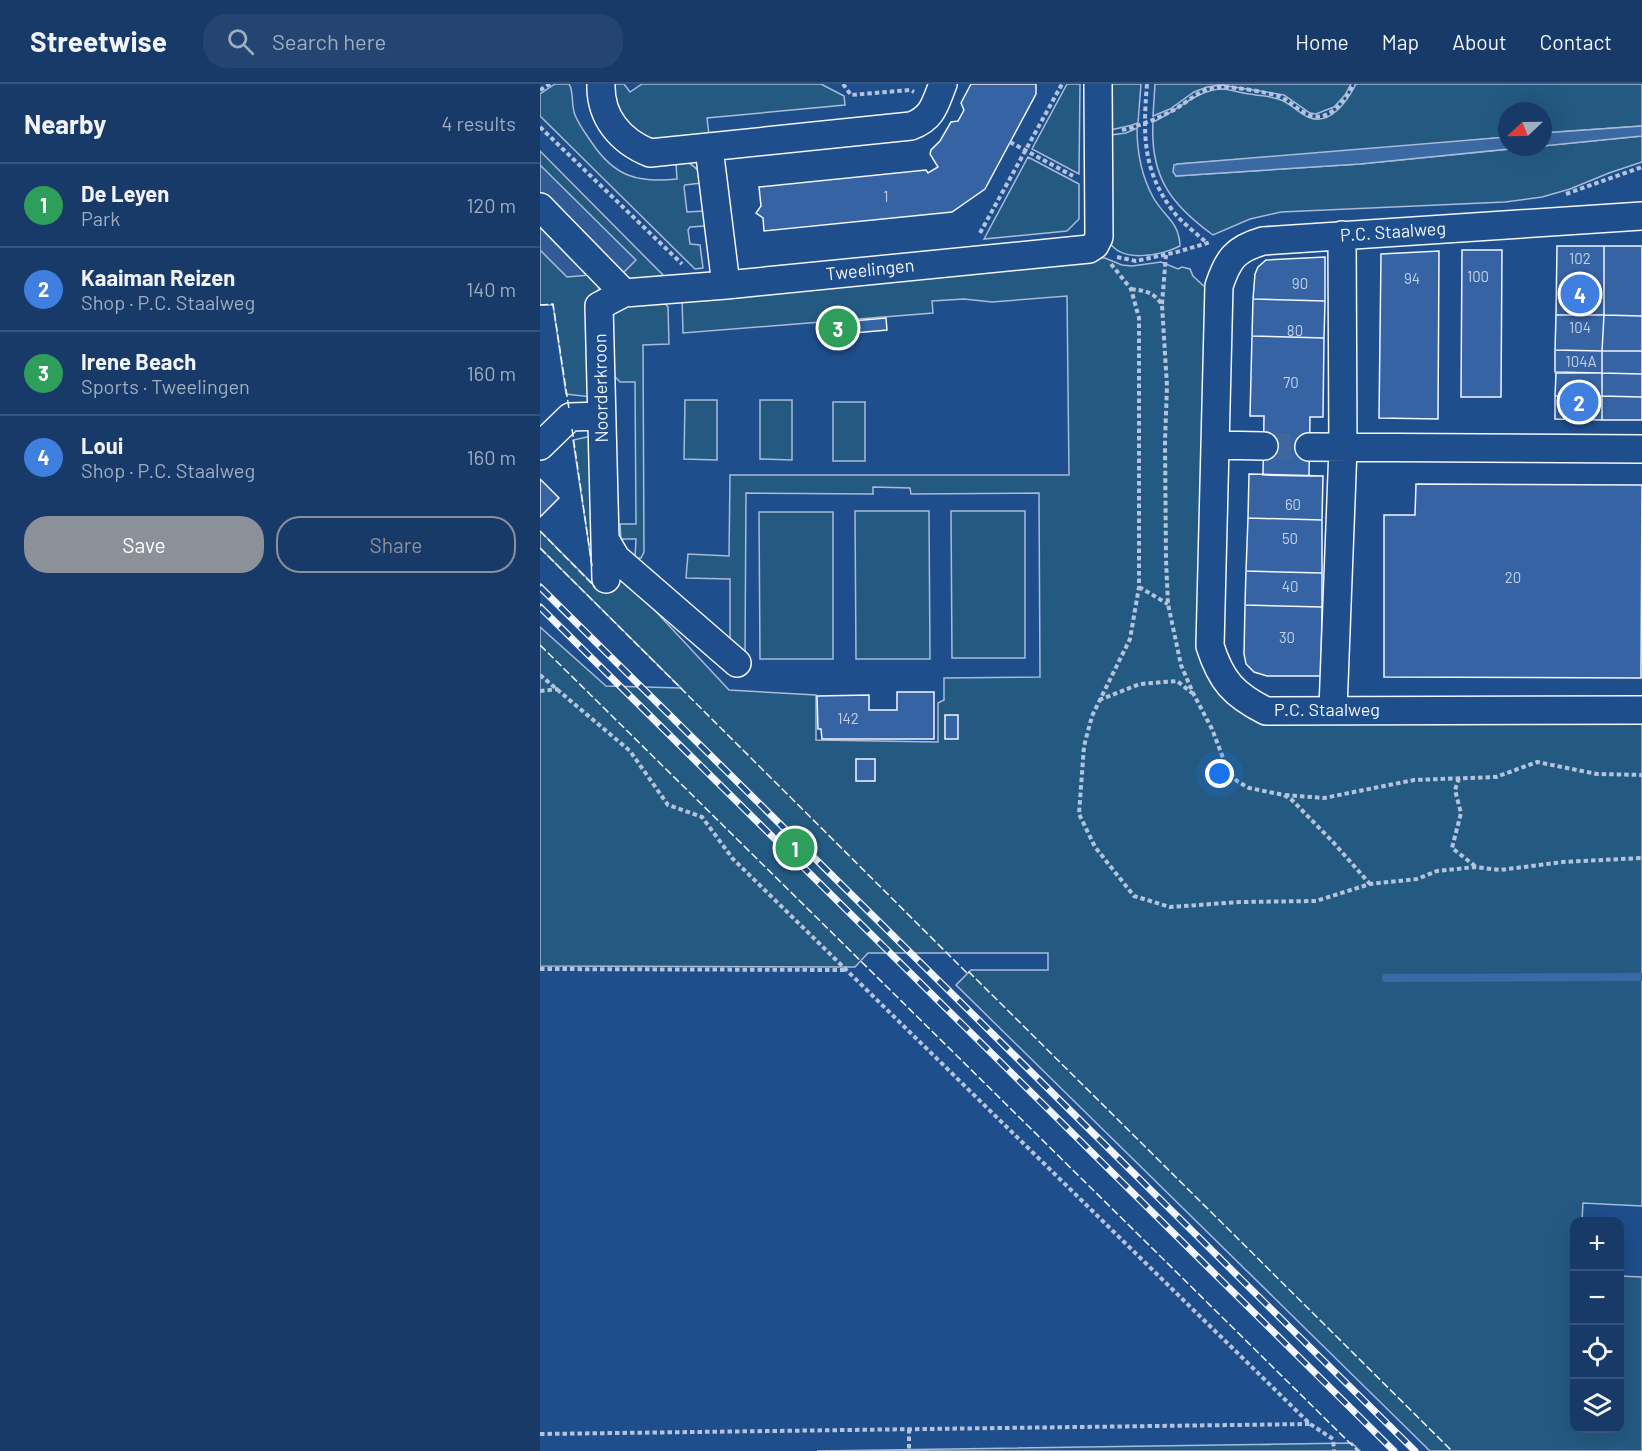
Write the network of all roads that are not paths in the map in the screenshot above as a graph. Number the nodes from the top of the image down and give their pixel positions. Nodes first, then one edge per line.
1 (601, 84) edge
2 (1098, 84) edge
3 (939, 94) edge
4 (709, 148) junction
5 (540, 207) edge
6 (1642, 216) edge
7 (1342, 235) junction
8 (716, 285) junction
9 (624, 293) junction
10 (601, 416) junction
11 (1215, 445) junction
12 (540, 446) edge
13 (1264, 446) tunnel mouth
14 (1309, 447) tunnel mouth
15 (1343, 448) junction
16 (1642, 449) edge
17 (605, 539) junction
18 (606, 579) dead end
19 (736, 663) dead end
20 (1333, 709) junction
21 (1642, 710) edge

1 - 4 street
2 - 8 street, Tweelingen
3 - 4 street
4 - 8 street
5 - 9 street
6 - 7 street, P.C. Staalweg
7 - 11 street, P.C. Staalweg
7 - 15 street
8 - 9 street, Noorderkroon
9 - 10 street, Noorderkroon
10 - 12 street
10 - 17 street, Noorderkroon
11 - 13 street
11 - 20 street, P.C. Staalweg
14 - 15 street
15 - 16 street
15 - 20 street
17 - 18 street, Noorderkroon
17 - 19 street
20 - 21 street, P.C. Staalweg

